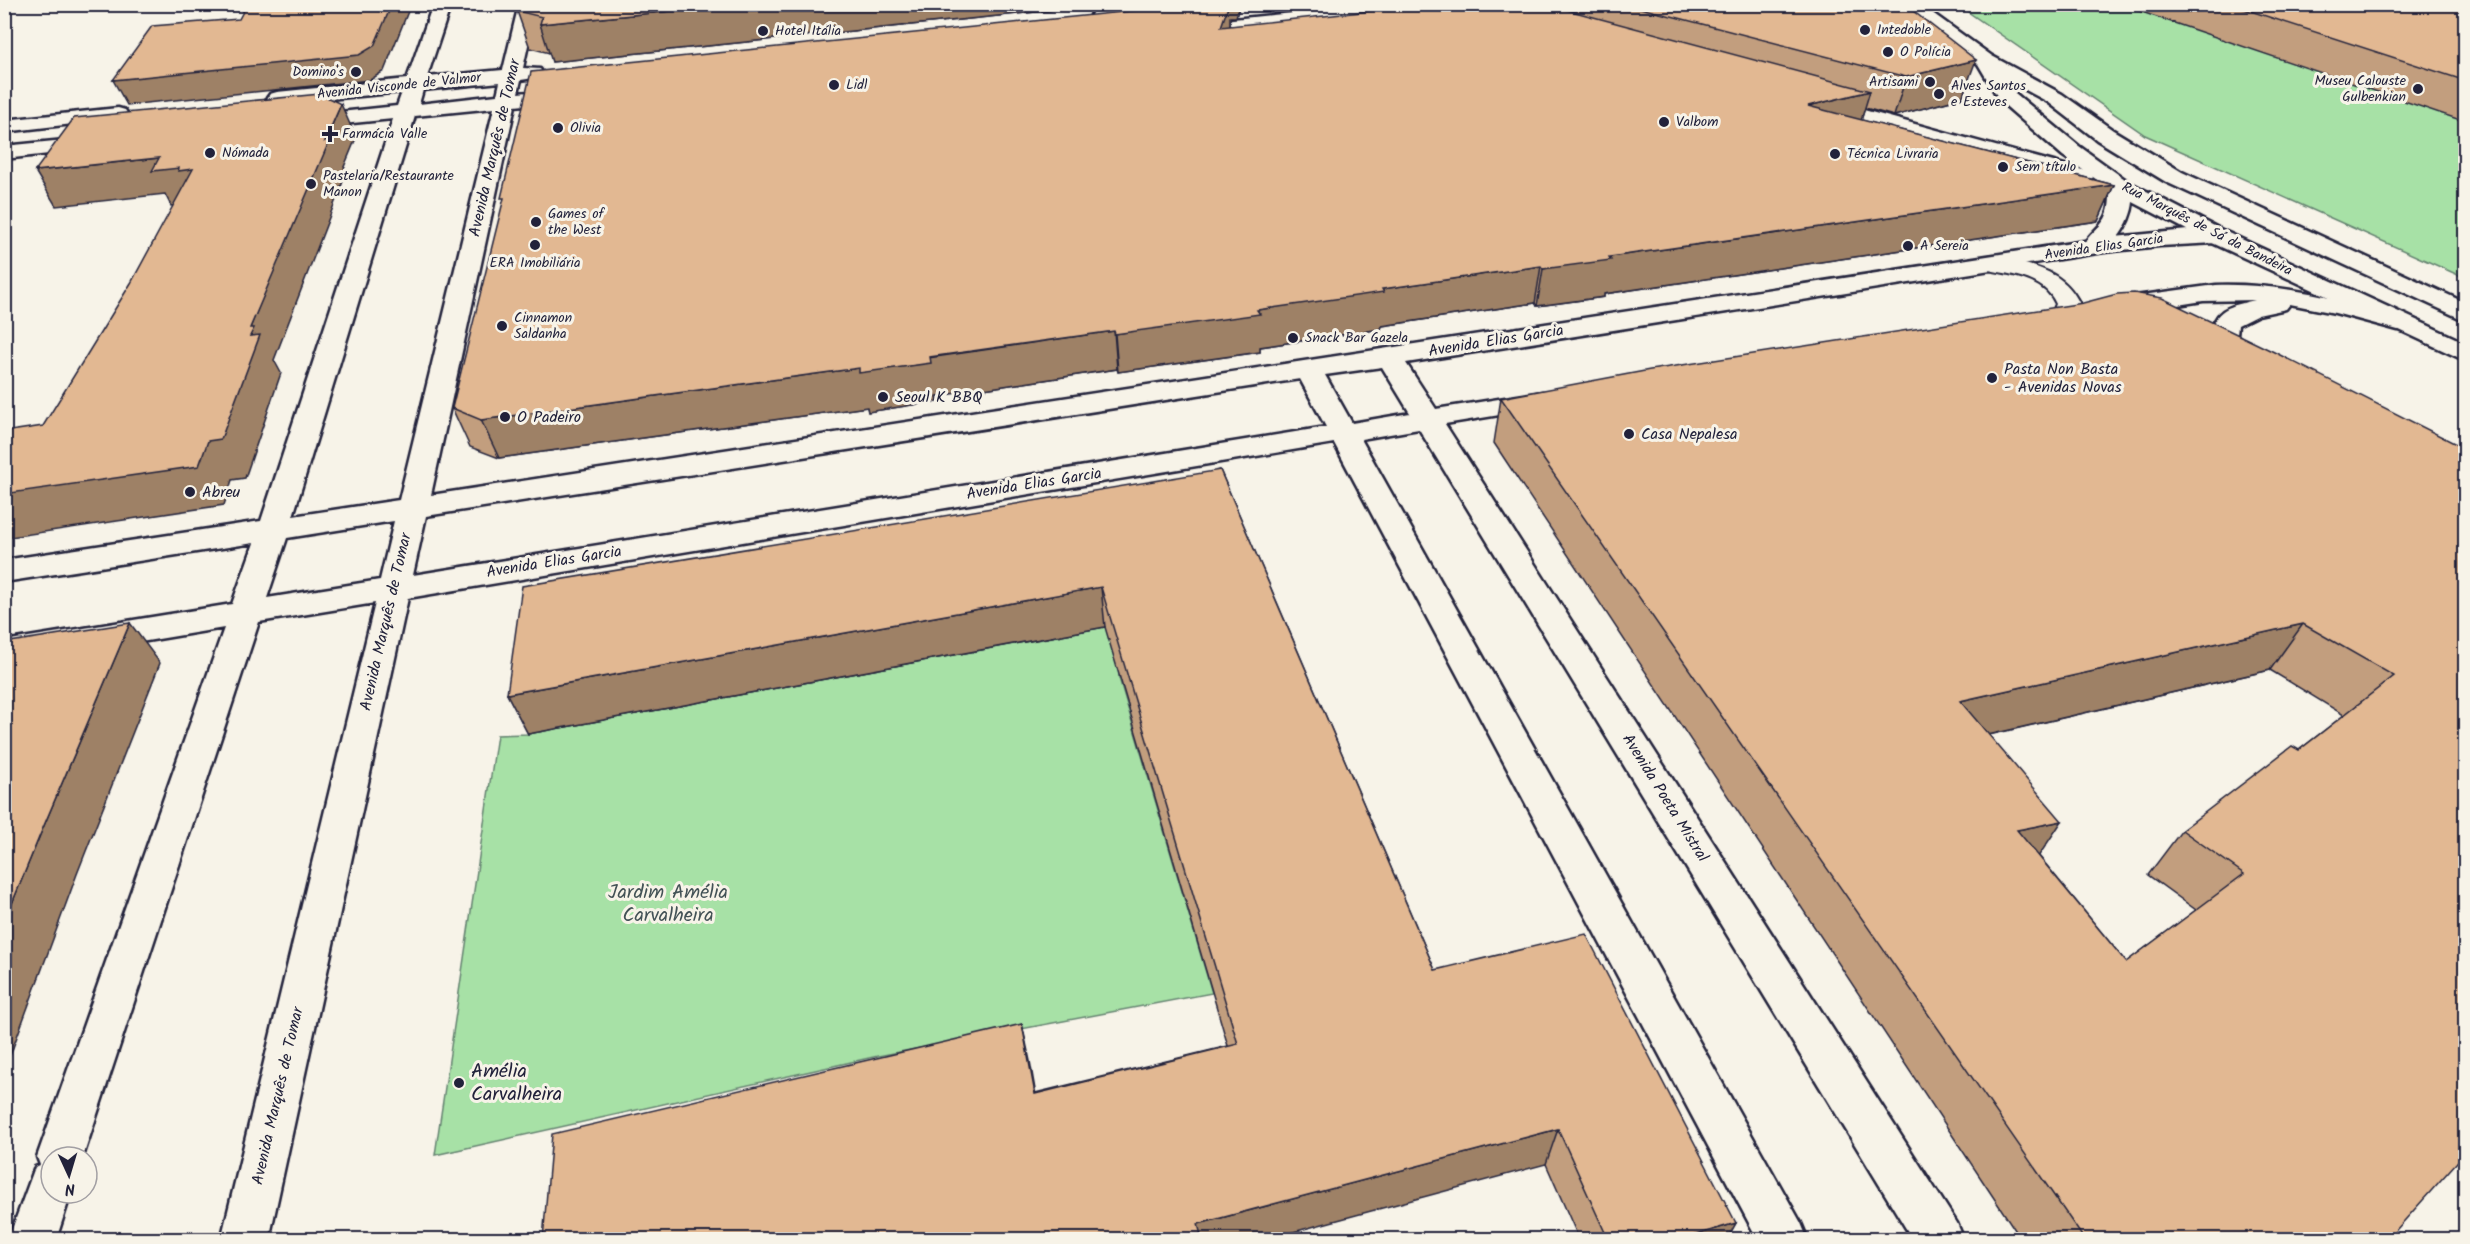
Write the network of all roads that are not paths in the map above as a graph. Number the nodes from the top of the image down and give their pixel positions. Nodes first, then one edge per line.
1 (442, 4) edge
2 (528, 4) edge
3 (1908, 4) edge
4 (1193, 5) edge
5 (1399, 8) edge
6 (1080, 17) edge
7 (1203, 28) junction
8 (1168, 32) edge
9 (1985, 60) junction
10 (556, 70) edge
11 (512, 75) junction
12 (587, 93) edge
13 (410, 98) junction
14 (1796, 98) edge
15 (263, 100) edge
16 (505, 101) junction
17 (134, 113) edge
18 (286, 124) edge
19 (4, 126) edge
20 (110, 142) edge
21 (4, 153) edge
22 (2121, 187) junction
23 (2216, 236) junction
24 (2094, 246) junction
25 (1992, 264) junction
26 (2369, 269) junction
27 (2308, 299) junction
28 (2466, 313) edge
29 (2071, 314) joint
30 (2398, 322) junction
31 (2466, 353) edge
32 (1389, 357) junction
33 (1309, 370) junction
34 (2269, 372) edge
35 (1569, 396) edge
36 (1428, 419) junction
37 (1342, 433) junction
38 (413, 508) junction
39 (274, 530) junction
40 (4, 571) edge
41 (394, 588) junction
42 (244, 613) junction
43 (4, 652) edge
44 (64, 1145) edge
45 (44, 1205) edge
46 (32, 1239) edge
47 (245, 1239) edge
48 (1784, 1239) edge
49 (1940, 1239) edge

1 - 13 street
2 - 11 street, Avenida Marquês de Tomar
3 - 9 street, Rua Marquês de Sá da Bandeira
4 - 6 street
4 - 7 lane
5 - 7 street
7 - 8 street
9 - 22 street, Rua Marquês de Sá da Bandeira
9 - 26 street, Rua Marquês de Sá da Bandeira
10 - 11 street, Avenida Visconde de Valmor
11 - 13 street, Avenida Visconde de Valmor
11 - 16 street, Avenida Marquês de Tomar
12 - 16 street, Avenida Visconde de Valmor
13 - 15 street, Avenida Visconde de Valmor
13 - 16 street, Avenida Visconde de Valmor
13 - 18 street, Avenida Visconde de Valmor
13 - 39 street
14 - 22 street
16 - 38 street, Avenida Marquês de Tomar
17 - 19 street
20 - 21 street
22 - 23 street, Rua Marquês de Sá da Bandeira
22 - 24 street
23 - 24 street, Avenida Elias Garcia
23 - 26 street
23 - 30 street, Rua Marquês de Sá da Bandeira
24 - 25 street, Avenida Elias Garcia
25 - 29 lane, Avenida Elias Garcia
25 - 32 street, Avenida Elias Garcia
26 - 28 street
27 - 29 street, Avenida Elias Garcia
27 - 30 street, Avenida Elias Garcia
27 - 34 street
30 - 31 street
32 - 33 street, Avenida Elias Garcia
32 - 36 street, Avenida Poeta Mistral
33 - 37 street
33 - 38 street, Avenida Elias Garcia
35 - 36 street, Avenida Elias Garcia
36 - 37 street, Avenida Elias Garcia
36 - 49 street, Avenida Poeta Mistral
37 - 41 street, Avenida Elias Garcia
37 - 48 street
38 - 39 street, Avenida Elias Garcia
38 - 41 street, Avenida Marquês de Tomar
39 - 40 street, Avenida Elias Garcia
39 - 42 street
41 - 42 street, Avenida Elias Garcia
41 - 47 street, Avenida Marquês de Tomar
42 - 43 street, Avenida Elias Garcia
42 - 44 street
45 - 46 street

